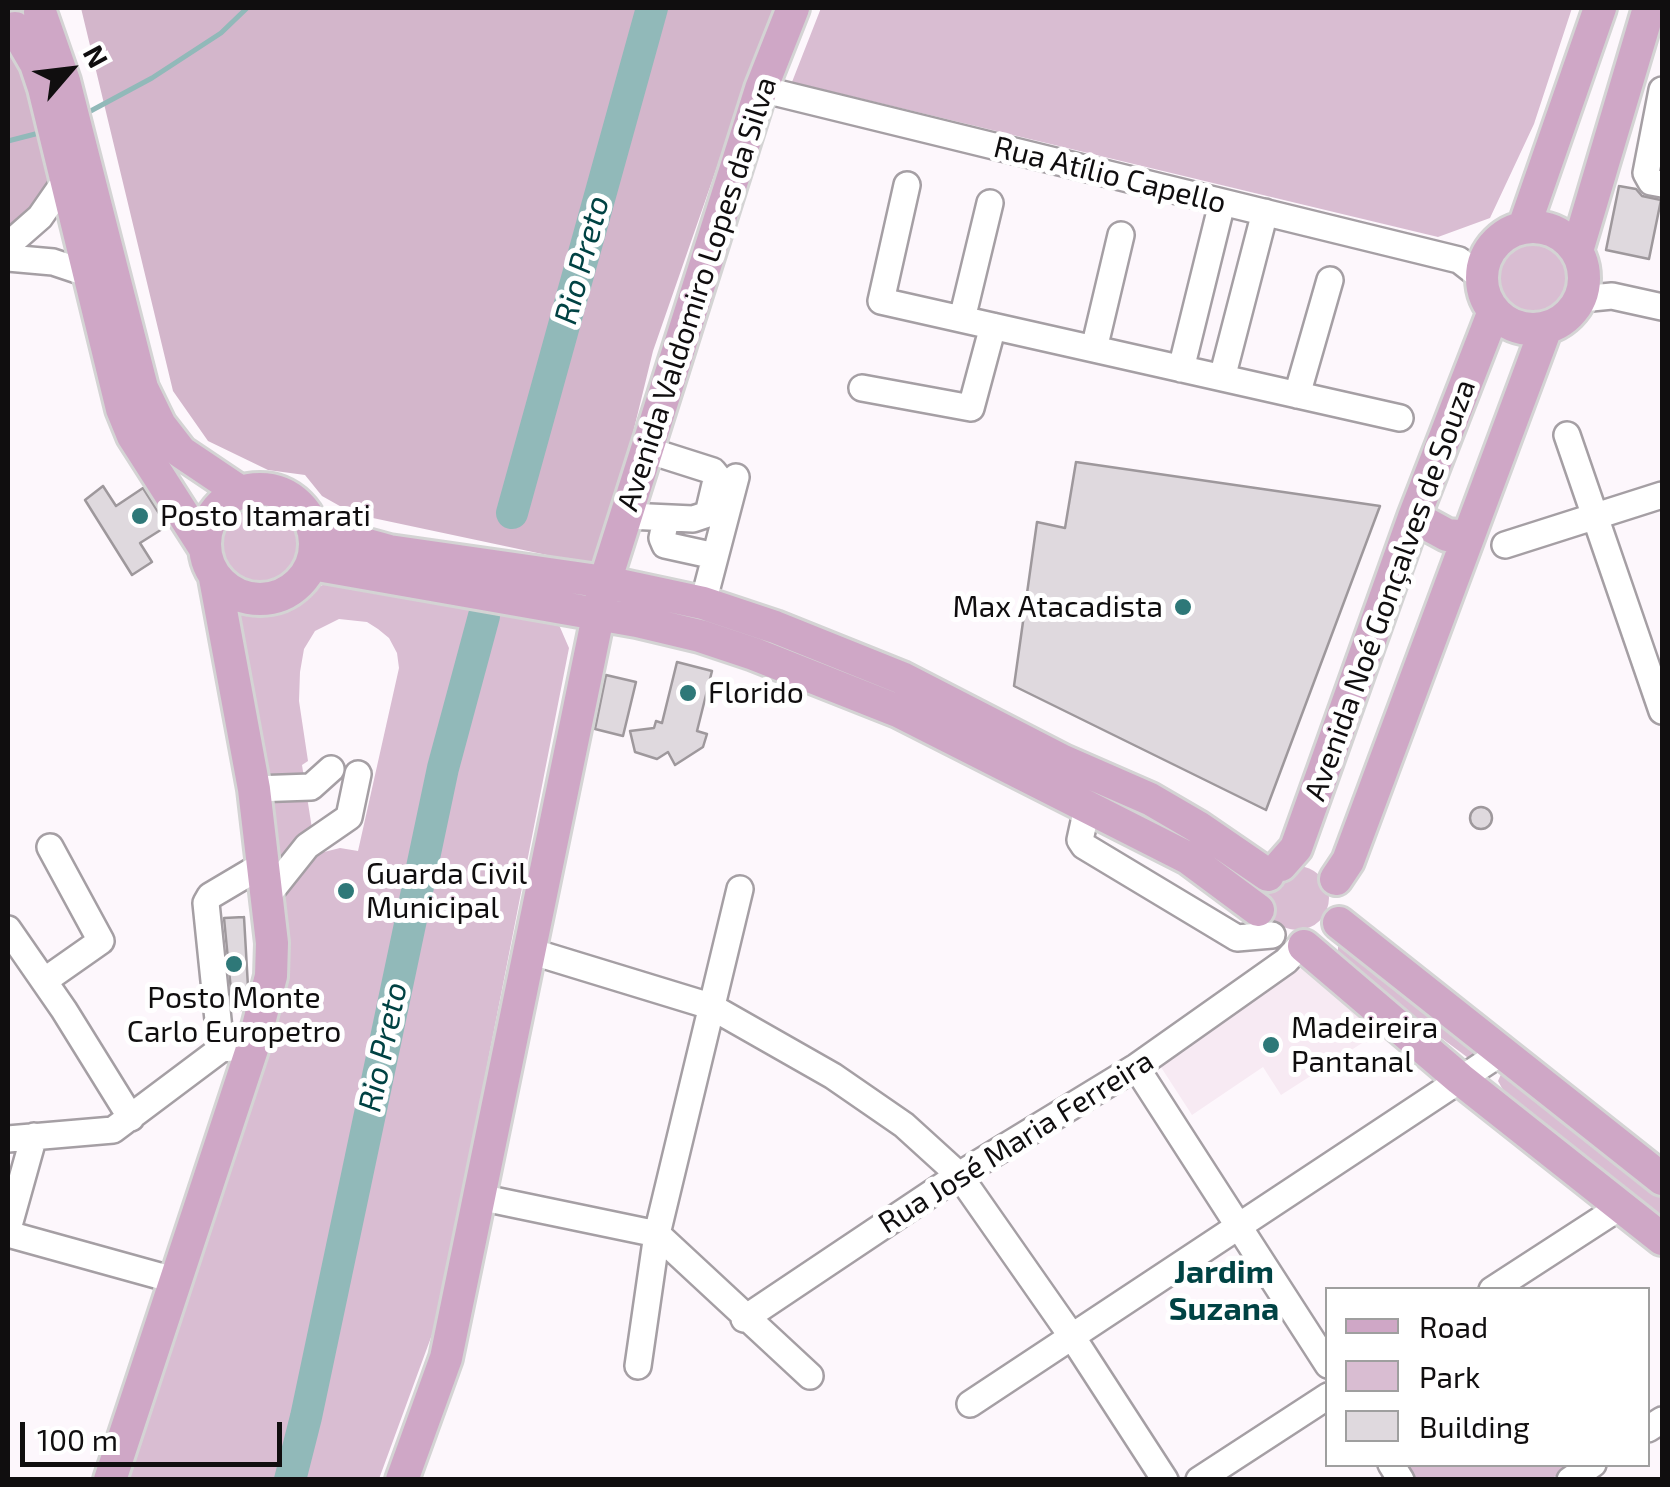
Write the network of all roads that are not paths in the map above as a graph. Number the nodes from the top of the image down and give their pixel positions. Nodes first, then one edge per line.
1 (793, 8) edge
2 (1600, 8) edge
3 (1649, 8) edge
4 (26, 18) edge
5 (762, 89) junction
6 (1662, 90) edge
7 (69, 163) junction
8 (1662, 184) edge
9 (906, 185) dead end
10 (990, 202) dead end
11 (1222, 202) junction
12 (1264, 212) junction
13 (1524, 227) junction
14 (1122, 235) dead end
15 (8, 245) edge
16 (8, 258) edge
17 (1476, 265) junction
18 (89, 274) junction
19 (1330, 280) dead end
20 (1589, 281) junction
21 (1662, 307) edge
22 (1494, 311) junction
23 (962, 319) junction
24 (993, 326) junction
25 (1546, 328) junction
26 (1094, 349) junction
27 (1181, 369) junction
28 (1222, 378) junction
29 (862, 388) dead end
30 (1297, 395) junction
31 (1400, 418) dead end
32 (1567, 435) dead end
33 (647, 450) junction
34 (736, 477) dead end
35 (240, 491) junction
36 (1662, 494) edge
37 (626, 516) junction
38 (1595, 516) junction
39 (1414, 517) junction
40 (666, 518) junction
41 (314, 530) junction
42 (1468, 536) junction
43 (1504, 545) dead end
44 (204, 546) junction
45 (715, 556) junction
46 (312, 564) junction
47 (215, 578) junction
48 (602, 598) junction
49 (703, 603) junction
50 (776, 627) junction
51 (766, 659) junction
52 (1655, 668) edge
53 (1662, 711) edge
54 (984, 720) junction
55 (918, 722) junction
56 (1063, 761) junction
57 (331, 769) dead end
58 (1010, 769) junction
59 (358, 774) dead end
60 (254, 789) junction
61 (50, 847) dead end
62 (1274, 870) junction
63 (266, 879) junction
64 (1336, 879) junction
65 (740, 888) dead end
66 (1339, 923) junction
67 (8, 929) edge
68 (1284, 940) junction
69 (530, 951) junction
70 (44, 981) junction
71 (710, 1006) junction
72 (237, 1047) junction
73 (1502, 1052) junction
74 (1136, 1067) junction
75 (1460, 1079) junction
76 (131, 1118) junction
77 (34, 1136) junction
78 (8, 1139) edge
79 (958, 1175) junction
80 (1662, 1179) edge
81 (479, 1197) junction
82 (1620, 1206) junction
83 (1239, 1227) junction
84 (8, 1232) edge
85 (656, 1234) junction
86 (1662, 1240) edge
87 (174, 1280) junction
88 (1497, 1287) edge
89 (744, 1318) junction
90 (1073, 1338) junction
91 (1325, 1360) edge
92 (638, 1366) dead end
93 (810, 1376) dead end
94 (1325, 1398) edge
95 (970, 1404) dead end
96 (110, 1480) edge
97 (402, 1480) edge
98 (1164, 1480) edge
99 (1199, 1480) edge

1 - 5 main road, Avenida Valdomiro Lopes da Silva
2 - 13 main road
3 - 20 main road
4 - 7 main road
5 - 11 street, Rua Atílio Capello
5 - 33 main road, Avenida Valdomiro Lopes da Silva
6 - 8 street
7 - 15 street
7 - 18 main road
7 - 35 main road
9 - 23 street
10 - 23 street
11 - 12 street, Rua Atílio Capello
11 - 27 street
12 - 17 street, Rua Atílio Capello
12 - 28 street
13 - 17 main road
13 - 20 main road
14 - 26 street
16 - 18 street
17 - 22 main road
18 - 44 main road
19 - 30 street
20 - 21 street
20 - 25 main road
22 - 25 main road
22 - 39 main road, Avenida Noé Gonçalves de Souza
23 - 24 street
24 - 26 street
24 - 29 street
25 - 42 main road, Avenida Noé Gonçalves de Souza
26 - 27 street
27 - 28 street
28 - 30 street
30 - 31 street
32 - 38 street
33 - 37 main road, Avenida Valdomiro Lopes da Silva
33 - 40 street
34 - 45 street
35 - 41 main road
35 - 44 main road
36 - 38 street
37 - 40 street
37 - 48 main road, Avenida Valdomiro Lopes da Silva
38 - 43 street
38 - 52 street
39 - 42 main road
39 - 62 main road, Avenida Noé Gonçalves de Souza
40 - 45 street
41 - 46 main road
41 - 48 main road
42 - 64 main road, Avenida Noé Gonçalves de Souza
44 - 47 main road
45 - 49 street
46 - 47 main road
46 - 48 main road
47 - 60 main road
48 - 49 main road
48 - 51 main road
48 - 69 main road, Avenida Valdomiro Lopes da Silva
49 - 50 main road
50 - 51 main road
50 - 54 main road
51 - 55 main road
52 - 53 street
54 - 55 main road
54 - 56 main road
55 - 58 main road
56 - 58 main road
56 - 62 main road
57 - 60 street
58 - 68 main road
59 - 63 street
60 - 63 main road
61 - 70 street
62 - 64 main road
62 - 68 main road
63 - 72 main road
63 - 72 street
64 - 66 main road
65 - 71 street
66 - 68 main road
66 - 73 main road
67 - 70 street
68 - 74 street, Rua José Maria Ferreira
68 - 75 main road
69 - 71 street
69 - 81 main road, Avenida Valdomiro Lopes da Silva
70 - 76 street
71 - 79 street
71 - 85 street
72 - 76 street
72 - 87 main road
73 - 75 street
73 - 80 main road
74 - 79 street, Rua José Maria Ferreira
74 - 83 street
75 - 82 main road
75 - 83 street
76 - 77 street
77 - 78 street
77 - 84 street
79 - 89 street, Rua José Maria Ferreira
79 - 90 street
81 - 85 street
81 - 97 main road, Avenida Valdomiro Lopes da Silva
82 - 86 main road
82 - 88 street
83 - 90 street
83 - 91 street
84 - 87 street
85 - 89 street
85 - 92 street
87 - 96 main road
89 - 93 street
90 - 95 street
90 - 98 street
94 - 99 street

